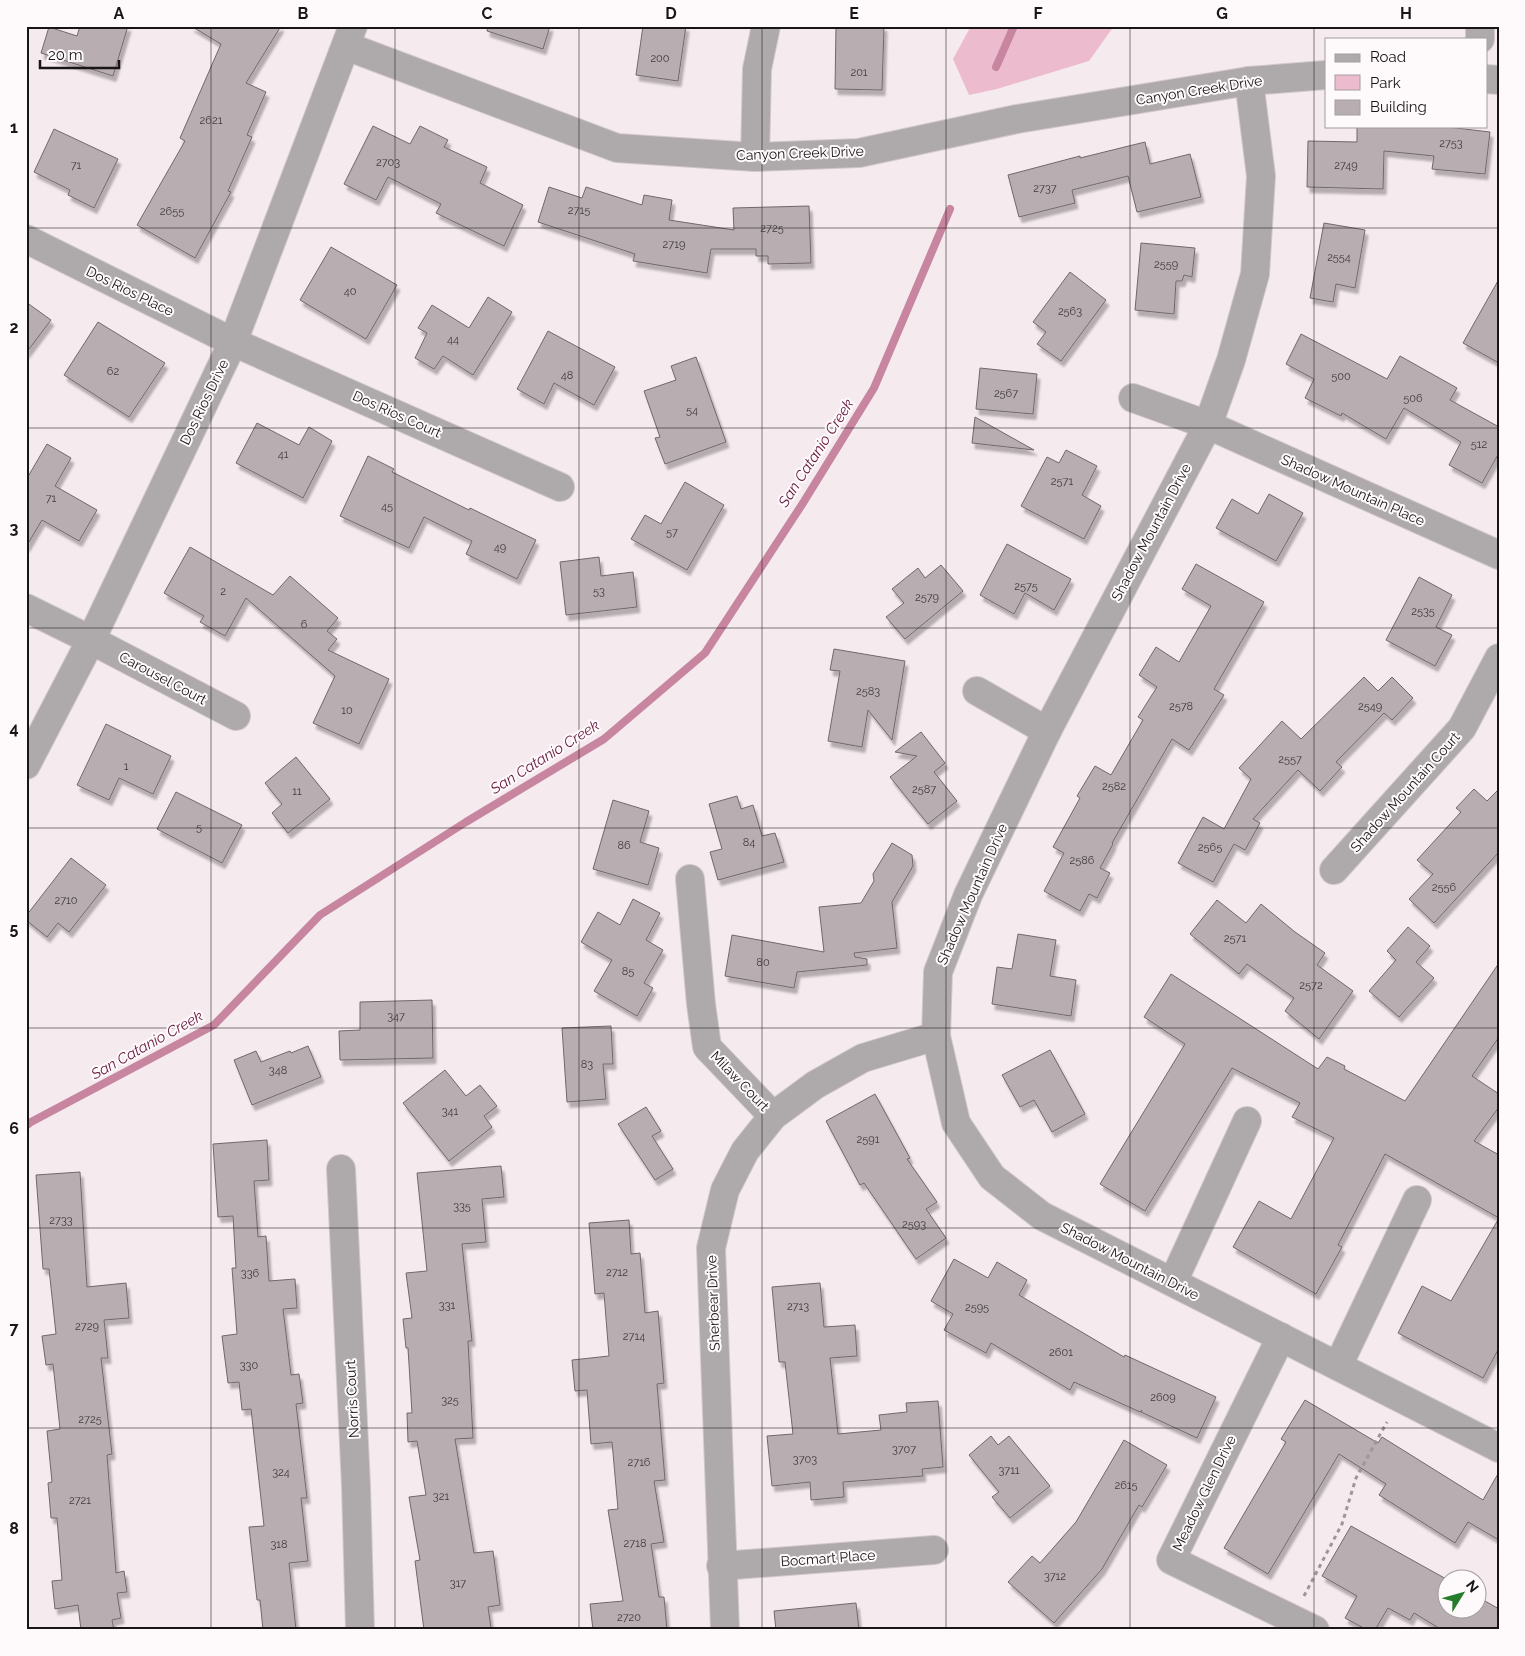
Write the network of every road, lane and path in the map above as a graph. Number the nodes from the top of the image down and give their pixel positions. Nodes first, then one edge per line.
1 (766, 26) edge
2 (349, 36) edge
3 (1325, 75) edge
4 (1249, 81) junction
5 (755, 157) junction
6 (26, 239) edge
7 (233, 342) junction
8 (1132, 398) dead end
9 (1208, 425) junction
10 (560, 487) dead end
11 (1499, 555) edge
12 (26, 608) edge
13 (91, 640) junction
14 (1499, 658) edge
15 (977, 691) dead end
16 (236, 716) dead end
17 (1047, 730) junction
18 (26, 765) edge
19 (1334, 870) dead end
20 (690, 879) dead end
21 (936, 1036) junction
22 (773, 1116) junction
23 (1247, 1121) dead end
24 (341, 1169) dead end
25 (1417, 1200) dead end
26 (1172, 1282) junction
27 (1281, 1337) junction
28 (1338, 1366) junction
29 (1401, 1398) junction
30 (1499, 1448) edge
31 (934, 1550) dead end
32 (721, 1566) junction
33 (1303, 1624) edge
34 (360, 1630) edge
35 (725, 1630) edge

1 - 5 street
2 - 5 street, Canyon Creek Drive
2 - 7 street, Dos Rios Drive
3 - 4 street, Canyon Creek Drive
4 - 5 street, Canyon Creek Drive
4 - 9 street, Shadow Mountain Drive
6 - 7 street, Dos Rios Place
7 - 10 street, Dos Rios Court
7 - 13 street, Dos Rios Drive
8 - 9 street, Shadow Mountain Place
9 - 11 street, Shadow Mountain Place
9 - 17 street, Shadow Mountain Drive
12 - 13 street, Carousel Court
13 - 16 street, Carousel Court
13 - 18 street, Dos Rios Drive
14 - 19 street, Shadow Mountain Court
15 - 17 street
17 - 21 street, Shadow Mountain Drive
20 - 22 street, Milaw Court
21 - 22 street, Sherbear Drive
21 - 26 street, Shadow Mountain Drive
22 - 32 street, Sherbear Drive
23 - 26 street
24 - 34 street, Norris Court
25 - 28 street
26 - 27 street, Shadow Mountain Drive
27 - 28 street, Shadow Mountain Drive
27 - 33 street, Meadow Glen Drive
28 - 29 street, Shadow Mountain Drive
29 - 30 street, Shadow Mountain Drive
29 - 33 path
31 - 32 street, Bocmart Place
32 - 35 street, Sherbear Drive

